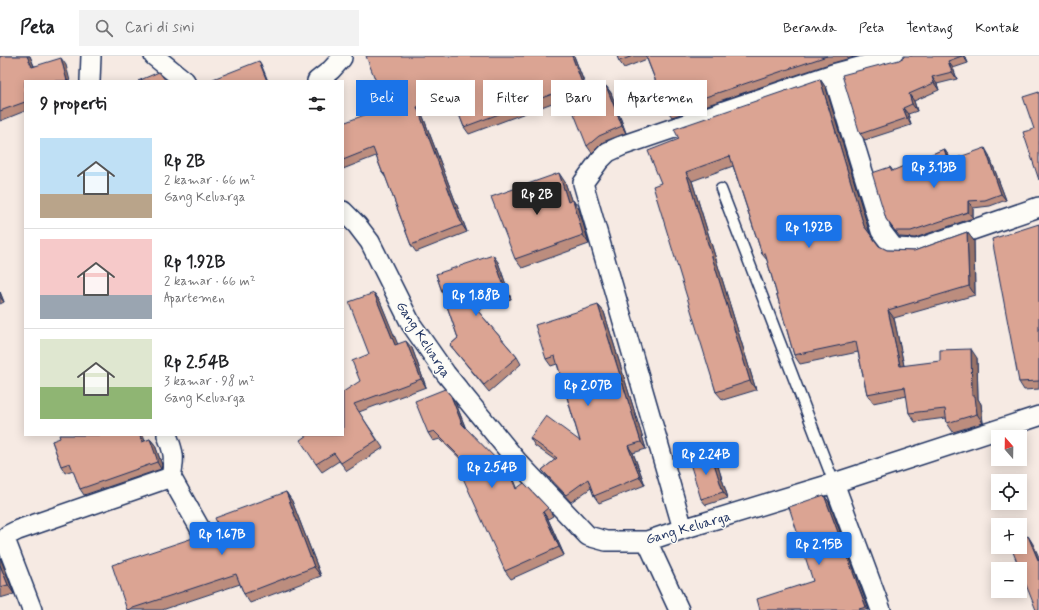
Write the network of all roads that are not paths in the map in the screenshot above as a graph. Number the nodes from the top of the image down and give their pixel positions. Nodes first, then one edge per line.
1 (91, 56) edge
2 (154, 56) edge
3 (342, 56) edge
4 (901, 56) edge
5 (833, 74) junction
6 (90, 80) edge
7 (184, 80) edge
8 (318, 80) edge
9 (721, 190) dead end
10 (1039, 207) edge
11 (344, 212) edge
12 (1039, 416) edge
13 (167, 436) edge
14 (171, 477) junction
15 (834, 483) junction
16 (683, 529) junction
17 (206, 539) edge
18 (648, 541) junction
19 (32, 610) edge
20 (678, 610) edge
21 (881, 610) edge

1 - 6 street
2 - 7 street
3 - 8 street
4 - 5 street
5 - 10 street
5 - 16 street
9 - 15 lane
11 - 18 street, Gang Keluarga
12 - 15 street, Gang Keluarga
13 - 14 street
14 - 17 street
14 - 19 street
15 - 16 street, Gang Keluarga
15 - 21 street
16 - 18 street, Gang Keluarga
18 - 20 street

